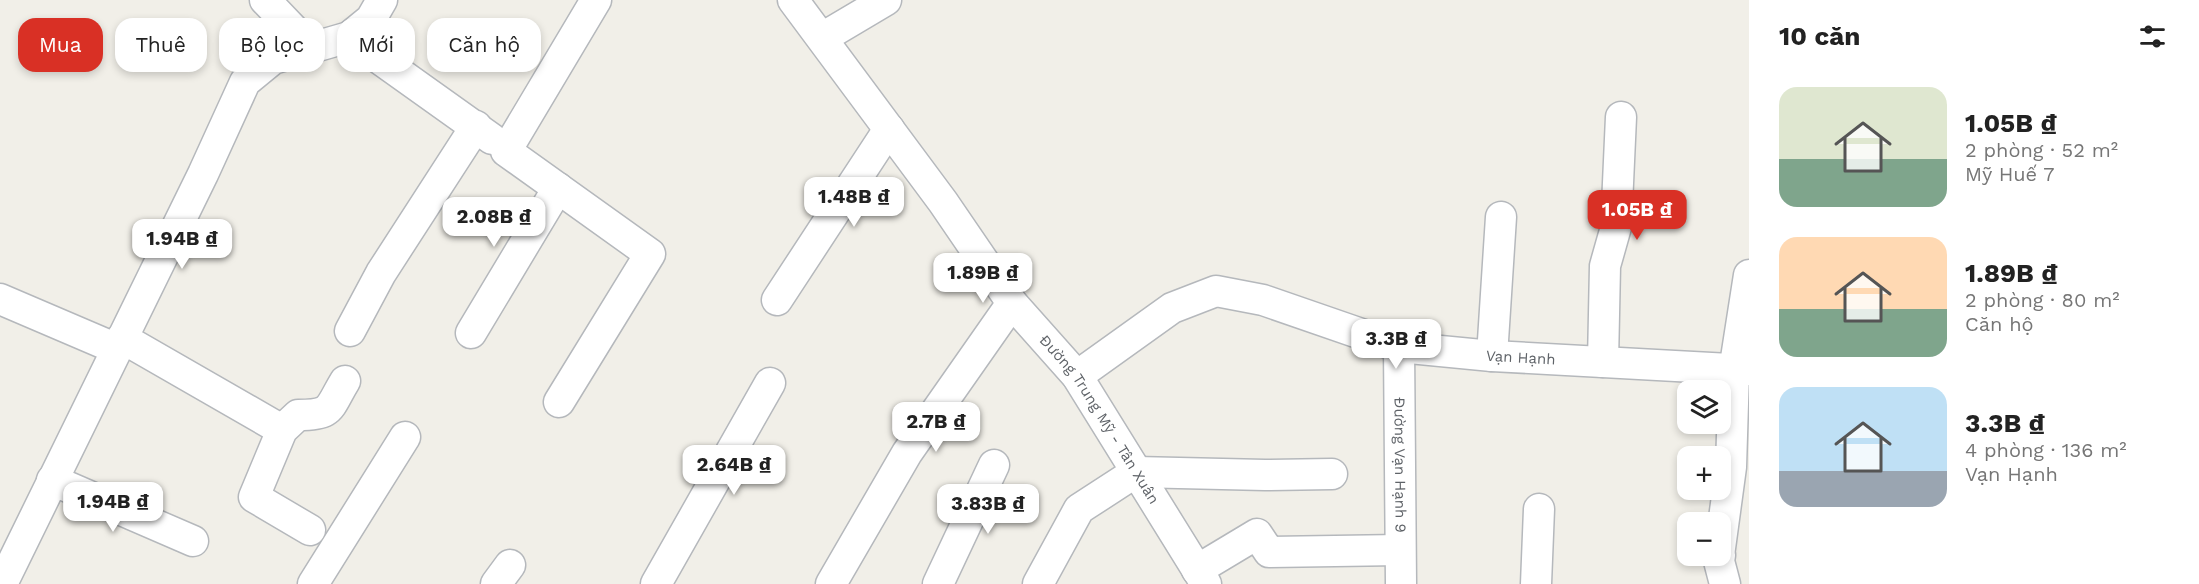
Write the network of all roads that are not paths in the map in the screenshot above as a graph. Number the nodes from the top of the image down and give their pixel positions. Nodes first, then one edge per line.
1 (266, 0) edge
2 (382, 0) edge
3 (596, 0) edge
4 (793, 0) edge
5 (886, 0) edge
6 (283, 18) edge
7 (372, 18) edge
8 (822, 38) junction
9 (257, 72) edge
10 (399, 72) edge
11 (1621, 117) dead end
12 (476, 126) junction
13 (889, 129) junction
14 (506, 151) junction
15 (558, 188) junction
16 (1501, 217) dead end
17 (1749, 275) edge
18 (0, 299) edge
19 (777, 300) dead end
20 (1012, 303) junction
21 (350, 331) dead end
22 (471, 333) dead end
23 (120, 343) junction
24 (1400, 347) junction
25 (1492, 356) junction
26 (1603, 362) junction
27 (1742, 371) edge
28 (1077, 376) junction
29 (345, 381) dead end
30 (770, 383) dead end
31 (558, 402) dead end
32 (282, 430) junction
33 (405, 437) dead end
34 (994, 465) dead end
35 (1136, 472) junction
36 (1332, 474) dead end
37 (52, 480) junction
38 (1539, 509) dead end
39 (1725, 512) edge
40 (310, 530) dead end
41 (193, 541) dead end
42 (1400, 550) junction
43 (1720, 566) edge
44 (1201, 577) edge
45 (2, 584) edge
46 (313, 584) edge
47 (656, 584) edge
48 (831, 584) edge
49 (938, 584) edge
50 (1038, 584) edge
51 (1401, 584) edge
52 (1536, 584) edge
53 (1725, 584) edge

1 - 6 street
2 - 7 street
3 - 14 street
4 - 8 street, Đường Trung Mỹ - Tân Xuân
5 - 8 street
8 - 13 street, Đường Trung Mỹ - Tân Xuân
9 - 23 street
10 - 12 street
11 - 26 street
12 - 14 street
12 - 21 street
13 - 19 street
13 - 20 street, Đường Trung Mỹ - Tân Xuân
14 - 15 street
15 - 22 street
15 - 31 street
16 - 25 street
17 - 27 street
18 - 23 street
20 - 28 street, Đường Trung Mỹ - Tân Xuân
20 - 48 street
23 - 32 street
23 - 37 street
24 - 25 street, Vạn Hạnh
24 - 28 street, Vạn Hạnh
24 - 42 street, Đường Vạn Hạnh 9
25 - 26 street, Vạn Hạnh
26 - 27 street, Vạn Hạnh
27 - 39 street
28 - 35 street, Đường Trung Mỹ - Tân Xuân
29 - 32 street
30 - 47 street
32 - 40 street
33 - 46 street
34 - 49 street
35 - 36 street
35 - 44 street, Đường Trung Mỹ - Tân Xuân
35 - 50 street
37 - 41 street
37 - 45 street
38 - 52 street
42 - 44 street
42 - 51 street, Đường Vạn Hạnh 9
43 - 53 street

